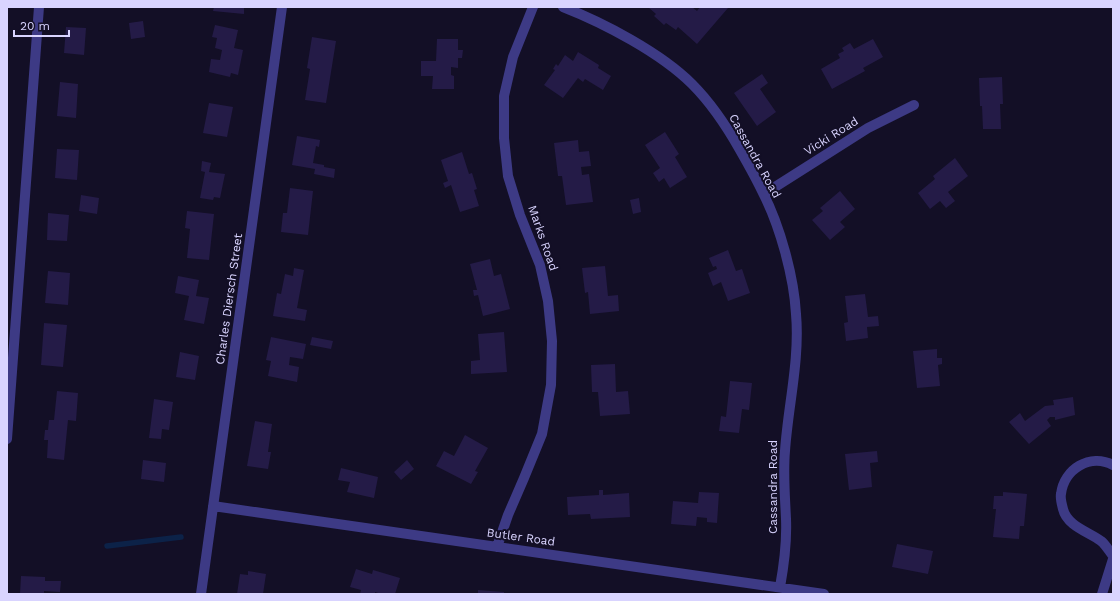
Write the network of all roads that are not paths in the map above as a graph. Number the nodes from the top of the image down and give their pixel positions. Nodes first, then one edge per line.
1 (39, 7) edge
2 (282, 7) edge
3 (533, 7) edge
4 (564, 7) edge
5 (914, 105) dead end
6 (764, 194) junction
7 (7, 439) edge
8 (1113, 465) edge
9 (213, 506) junction
10 (497, 546) junction
11 (1113, 556) edge
12 (1113, 559) edge
13 (780, 587) junction
14 (201, 594) edge
15 (824, 594) edge
16 (1102, 594) edge

1 - 7 street
2 - 9 street, Charles Diersch Street
3 - 10 street, Marks Road
4 - 6 street, Cassandra Road
5 - 6 street, Vicki Road
6 - 13 street, Cassandra Road
8 - 11 street
9 - 10 street, Butler Road
9 - 14 street, Charles Diersch Street
10 - 13 street, Butler Road
12 - 16 street
13 - 15 street, Butler Road

